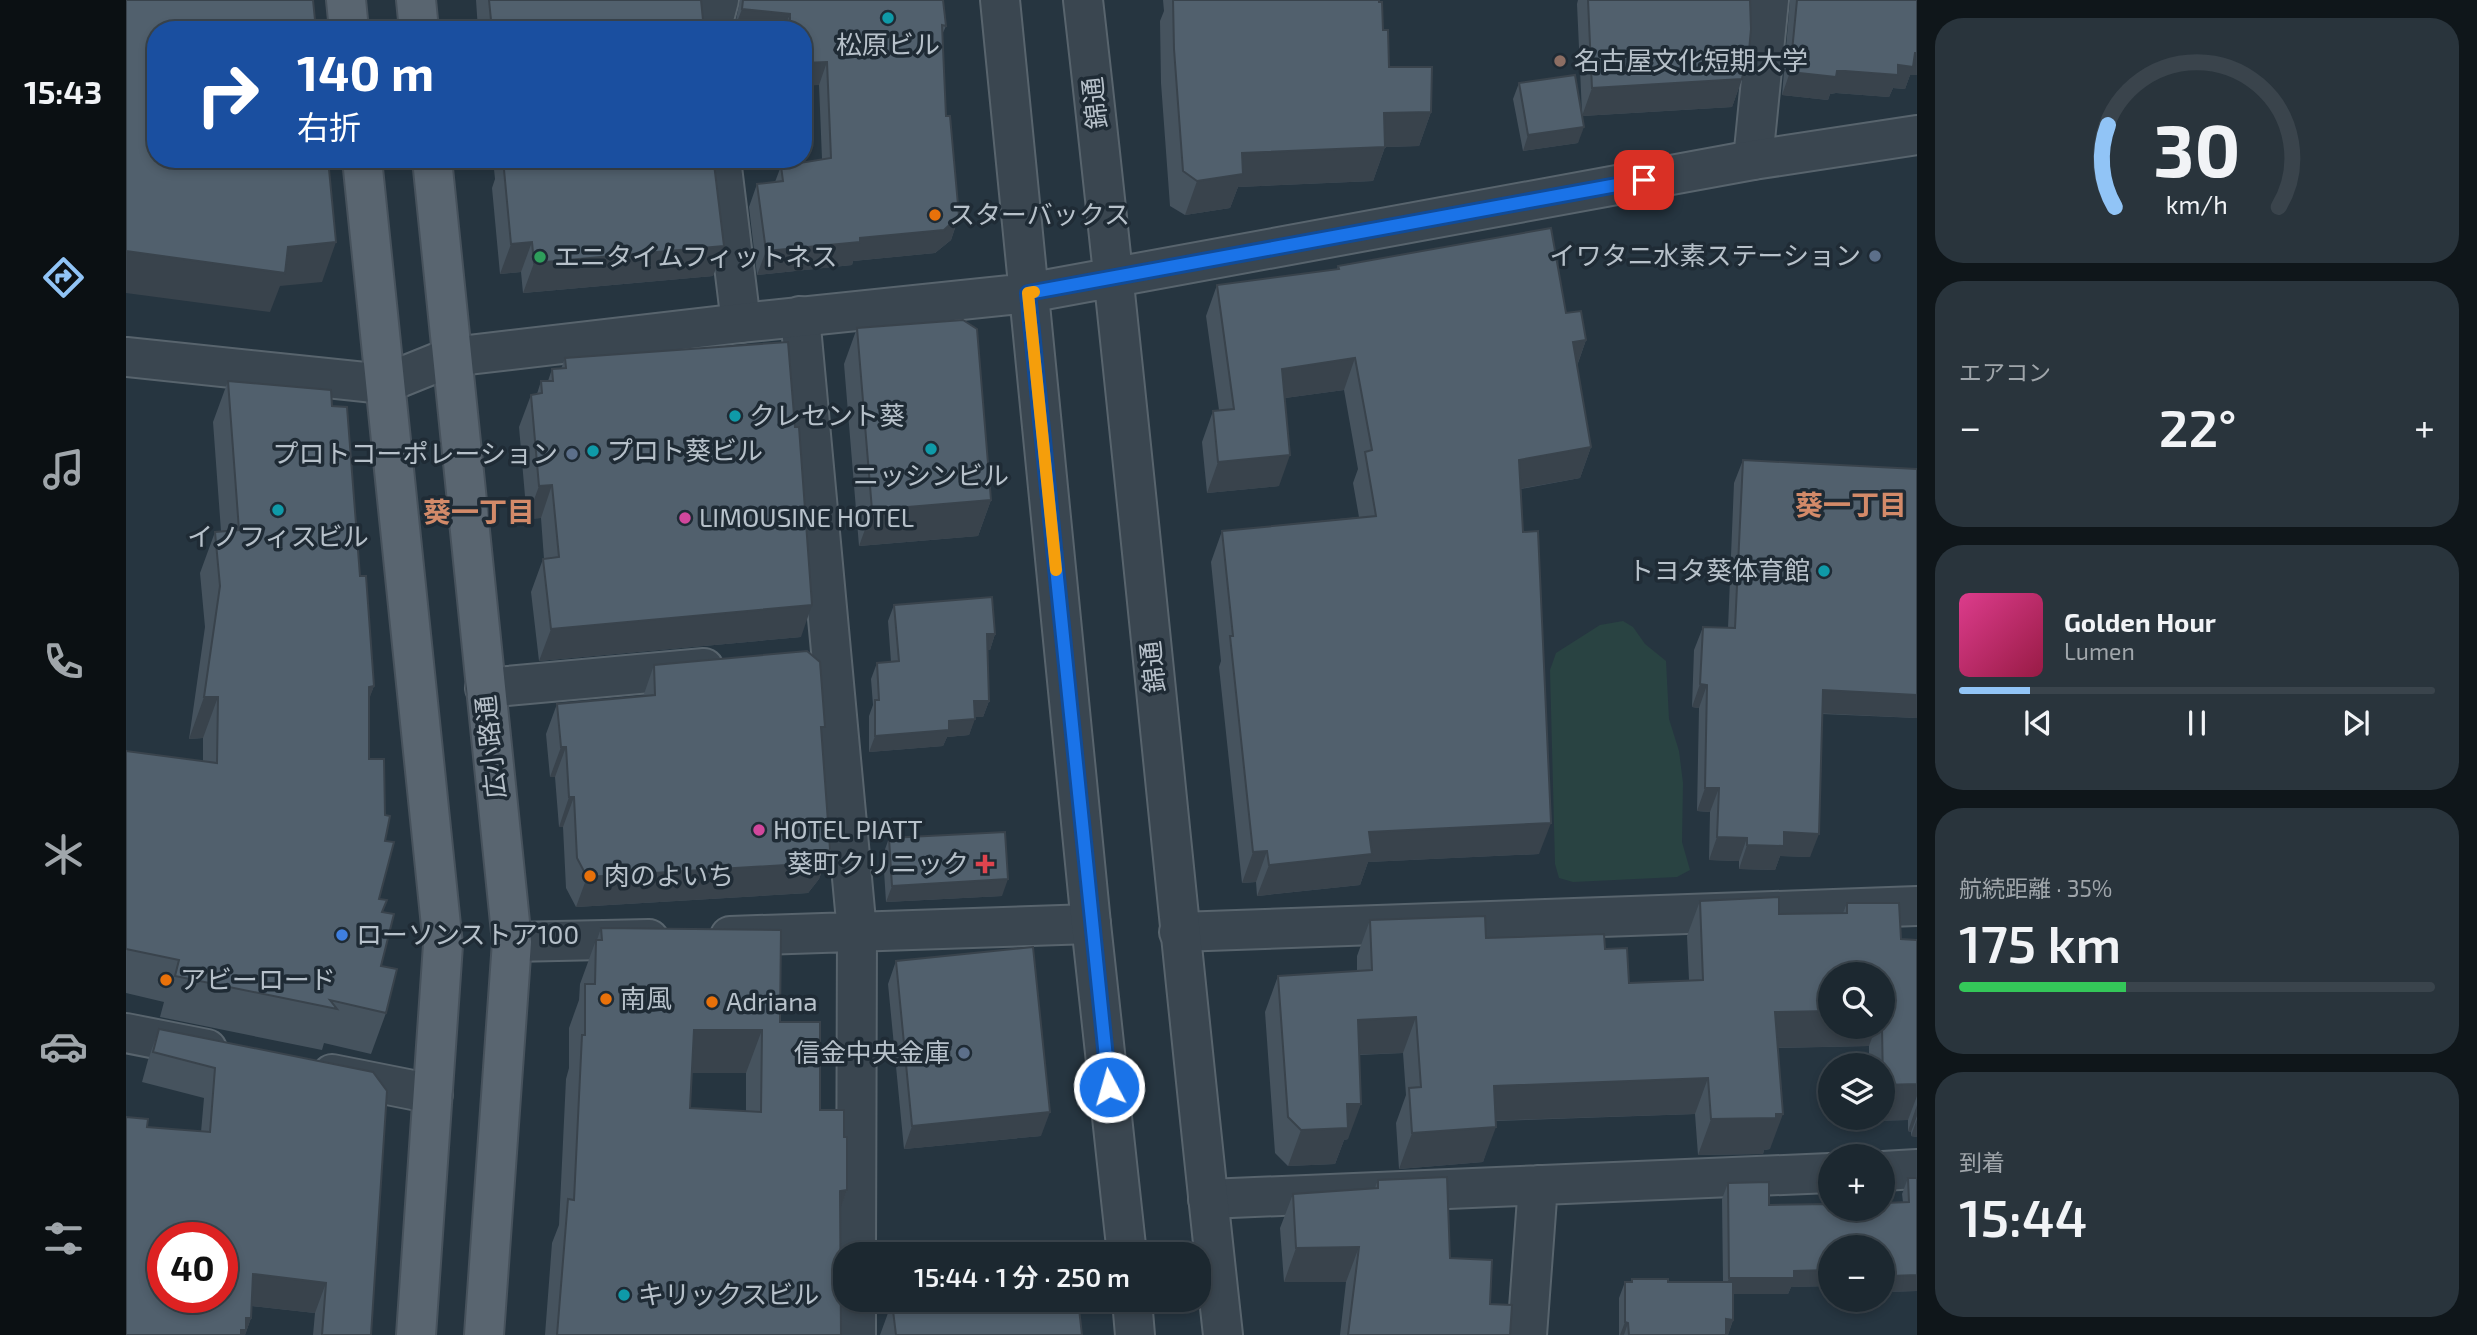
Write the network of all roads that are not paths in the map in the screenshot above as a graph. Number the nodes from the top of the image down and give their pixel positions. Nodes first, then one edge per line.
1 (346, 0) edge
2 (416, 0) edge
3 (719, 0) edge
4 (1000, 0) edge
5 (1083, 0) edge
6 (1769, 0) edge
7 (348, 21) edge
8 (418, 21) edge
9 (713, 21) edge
10 (1917, 135) edge
11 (1753, 160) junction
12 (363, 168) edge
13 (433, 168) edge
14 (722, 168) edge
15 (1115, 278) junction
16 (1028, 293) junction
17 (800, 317) junction
18 (741, 323) junction
19 (126, 357) edge
20 (451, 357) junction
21 (384, 384) junction
22 (832, 656) junction
23 (791, 660) edge
24 (737, 665) edge
25 (485, 688) junction
26 (1917, 906) edge
27 (1091, 924) junction
28 (857, 932) junction
29 (1179, 932) junction
30 (512, 942) junction
31 (126, 1033) edge
32 (246, 1057) edge
33 (300, 1068) edge
34 (433, 1094) junction
35 (1917, 1169) edge
36 (1895, 1170) edge
37 (1818, 1173) edge
38 (1538, 1185) junction
39 (1208, 1199) junction
40 (856, 1242) edge
41 (1126, 1242) edge
42 (856, 1312) edge
43 (1133, 1312) edge
44 (416, 1335) edge
45 (484, 1335) edge
46 (856, 1335) edge
47 (1135, 1335) edge
48 (1223, 1335) edge
49 (1527, 1335) edge

1 - 7 main road
2 - 8 main road
3 - 9 street
4 - 16 street
5 - 15 street, 錦通
6 - 11 street
10 - 11 street
11 - 15 street
12 - 21 main road
13 - 20 main road, 広小路通
14 - 18 street
15 - 16 street
15 - 29 street, 錦通
16 - 17 street
16 - 27 street
17 - 18 street
17 - 22 street
18 - 20 street
19 - 21 street
20 - 21 street
20 - 25 main road, 広小路通
21 - 34 main road
22 - 23 street
22 - 28 street
24 - 25 street
25 - 30 main road, 広小路通
26 - 29 street
27 - 28 street
27 - 41 street
28 - 30 street
28 - 40 street
29 - 39 street, 錦通
30 - 45 main road, 広小路通
31 - 32 street
33 - 34 street
34 - 44 main road
35 - 36 street
37 - 38 street
38 - 39 street
38 - 49 street
39 - 48 street, 錦通
42 - 46 street
43 - 47 street

